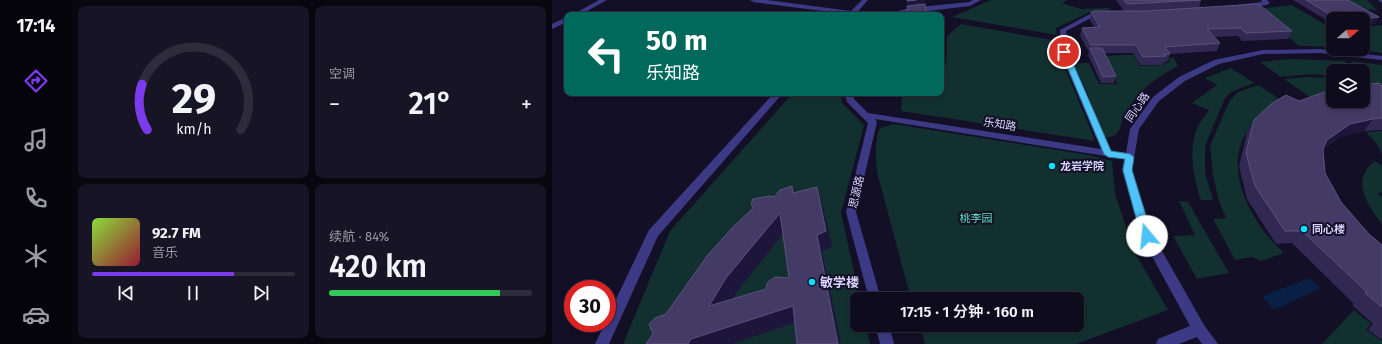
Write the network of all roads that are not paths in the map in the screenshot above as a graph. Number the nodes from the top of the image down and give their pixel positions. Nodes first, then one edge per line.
1 (604, 0) edge
2 (753, 0) edge
3 (865, 0) edge
4 (978, 0) edge
5 (1264, 0) edge
6 (1232, 7) edge
7 (581, 12) edge
8 (837, 12) edge
9 (853, 12) edge
10 (900, 12) edge
11 (1115, 15) edge
12 (564, 21) edge
13 (552, 27) edge
14 (1382, 58) edge
15 (776, 96) edge
16 (849, 96) edge
17 (866, 115) junction
18 (1108, 154) junction
19 (1130, 157) junction
20 (873, 292) edge
21 (1199, 329) junction
22 (884, 332) edge
23 (602, 344) edge
24 (887, 344) edge
25 (1163, 344) edge
26 (1211, 344) edge

1 - 7 street
2 - 8 street
3 - 9 street
4 - 10 street
5 - 6 street
11 - 18 street
12 - 13 street
14 - 19 street, 同心路
15 - 23 street
16 - 17 street
17 - 18 street, 乐知路
17 - 20 street, 思源路
18 - 19 street, 乐知路
19 - 21 street, 同心路
21 - 25 street
21 - 26 street, 同心路
22 - 24 street

